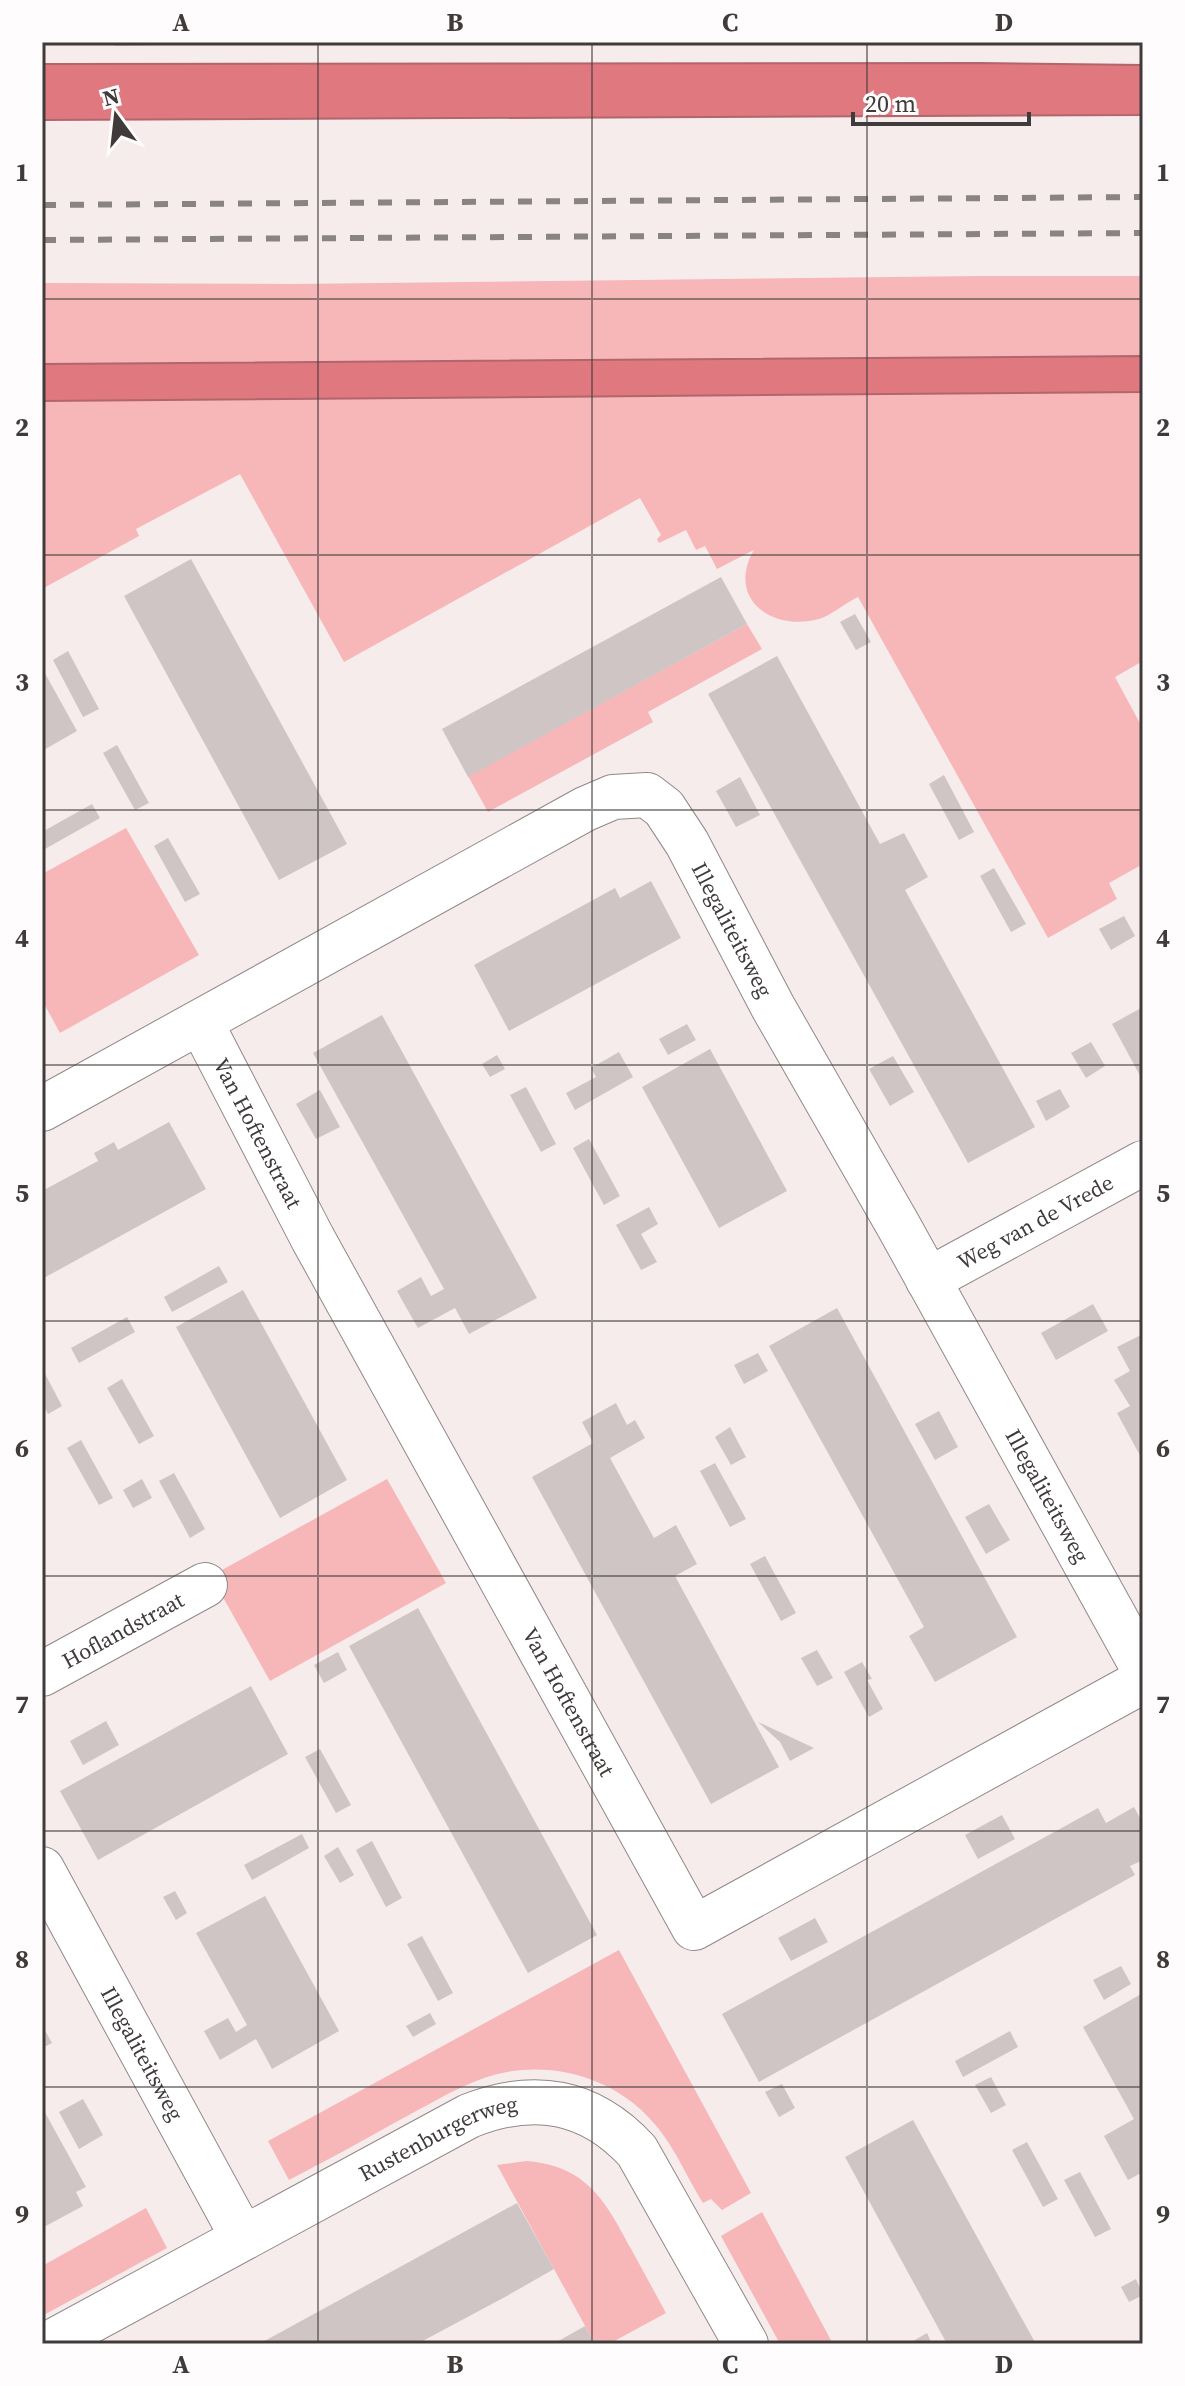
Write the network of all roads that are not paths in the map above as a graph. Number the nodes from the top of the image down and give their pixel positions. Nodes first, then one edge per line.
1 (201, 1023) junction
2 (42, 1109) edge
3 (1143, 1163) edge
4 (928, 1280) junction
5 (205, 1585) dead end
6 (1143, 1668) edge
7 (42, 1674) edge
8 (1143, 1681) edge
9 (42, 1869) edge
10 (243, 2238) junction
11 (114, 2328) edge
12 (48, 2344) edge
13 (746, 2344) edge

1 - 2 street, Illegaliteitsweg
1 - 4 street, Illegaliteitsweg
1 - 8 street, Van Hoftenstraat
3 - 4 street, Weg van de Vrede
4 - 6 street, Illegaliteitsweg
5 - 7 street, Hoflandstraat
9 - 10 street, Illegaliteitsweg
10 - 11 street, Rustenburgerweg
10 - 13 street, Rustenburgerweg
11 - 12 street, Rustenburgerweg

